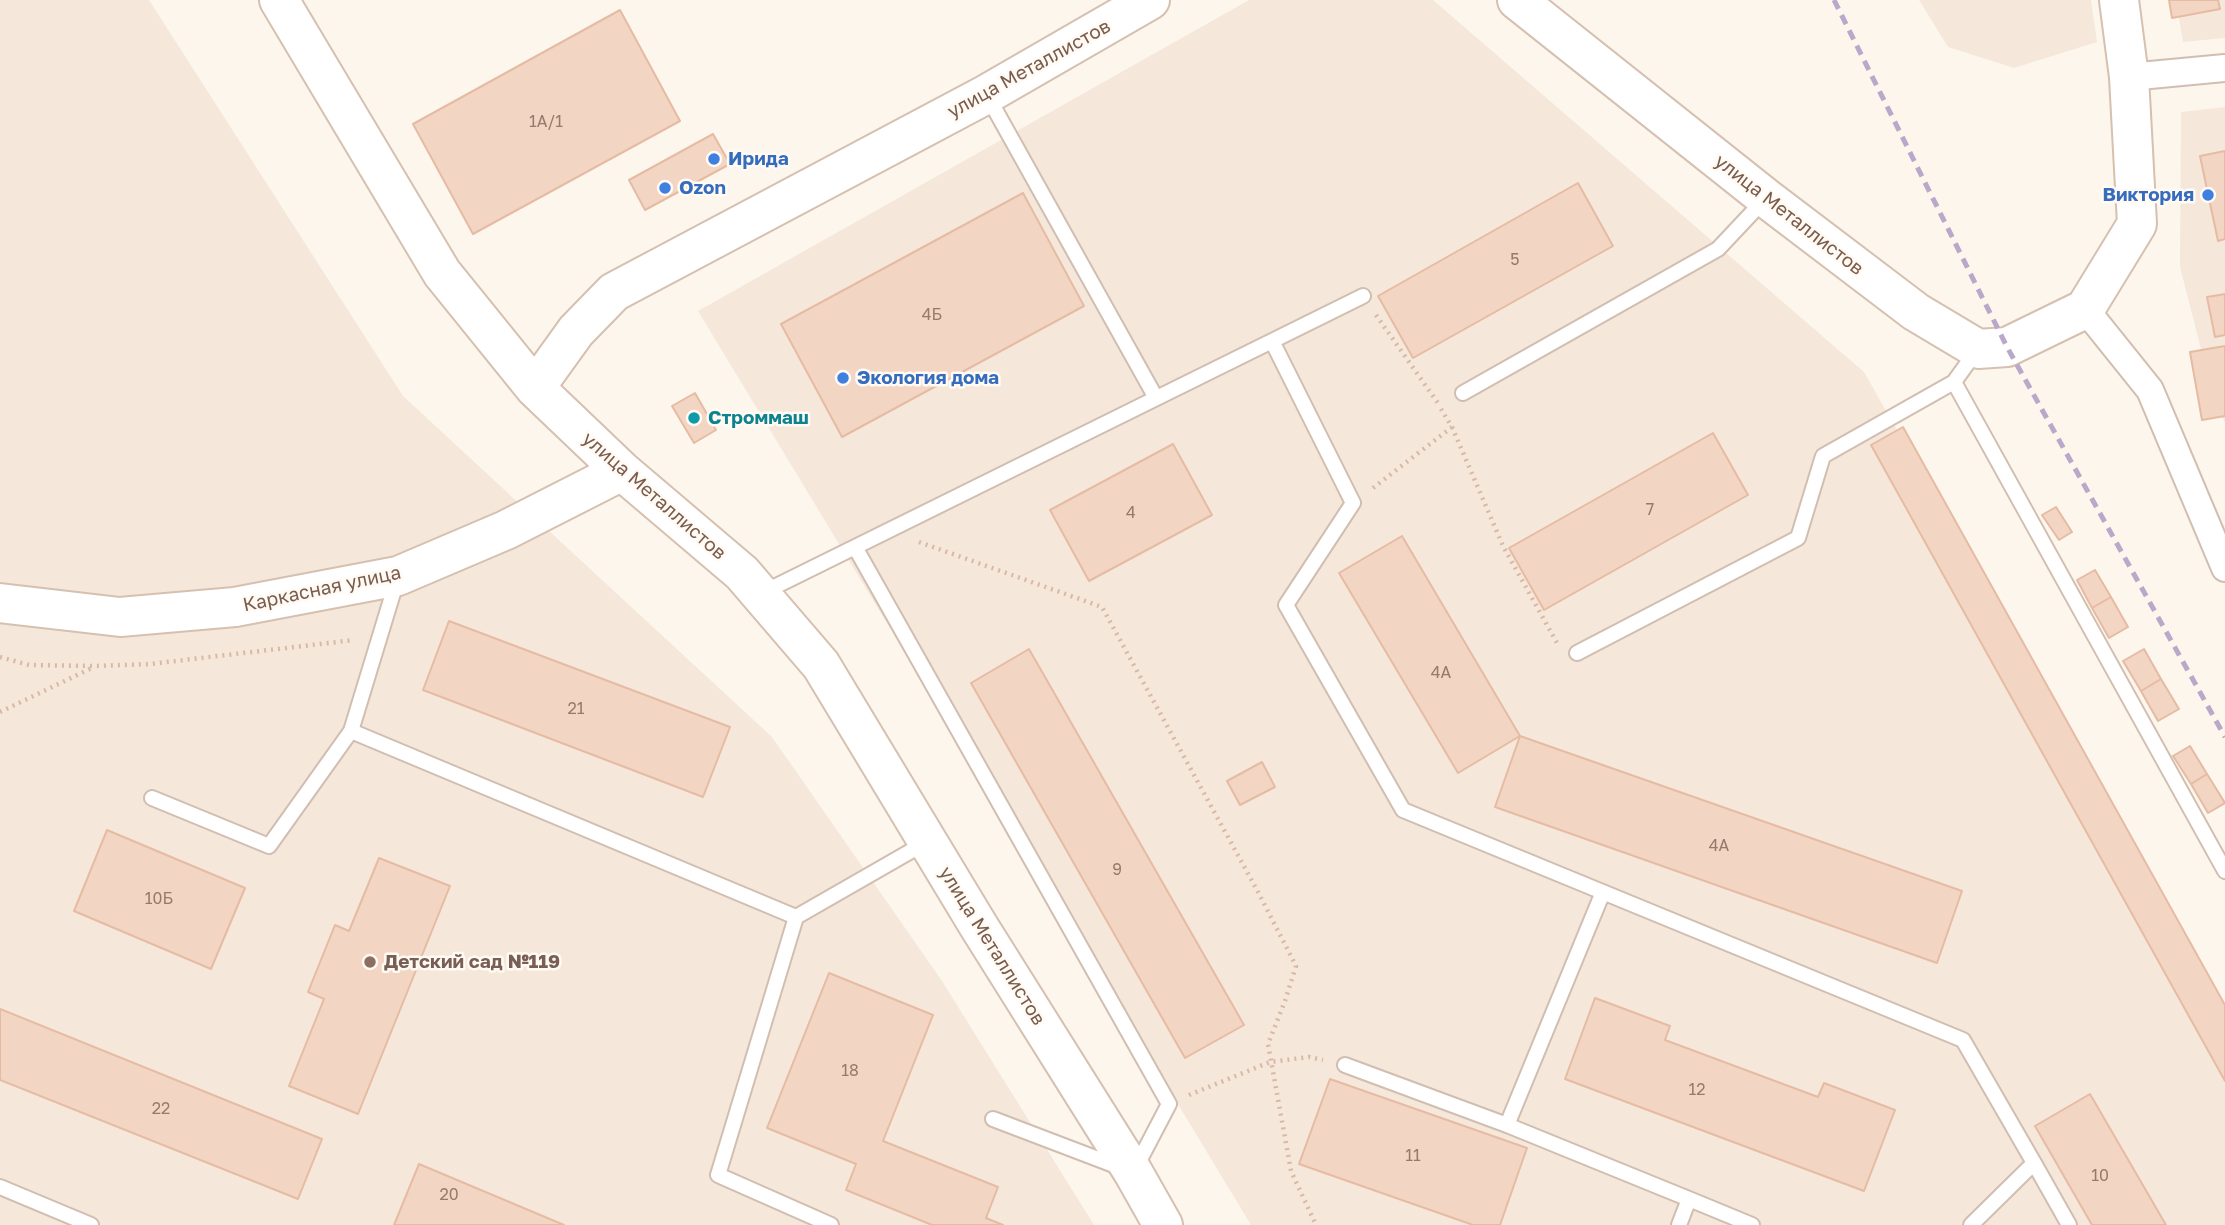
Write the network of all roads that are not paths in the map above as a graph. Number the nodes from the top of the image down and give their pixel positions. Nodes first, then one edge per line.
1 (279, 0) edge
2 (1150, 0) edge
3 (1517, 0) edge
4 (2119, 0) edge
5 (2225, 68) edge
6 (2129, 77) junction
7 (987, 94) junction
8 (1766, 198) junction
9 (1363, 296) road end
10 (2085, 309) junction
11 (1272, 341) junction
12 (1978, 349) junction
13 (1954, 382) junction
14 (535, 388) junction
15 (1463, 393) road end
16 (1156, 398) junction
17 (622, 471) junction
18 (855, 547) junction
19 (2225, 568) edge
20 (398, 576) junction
21 (760, 594) junction
22 (0, 603) edge
23 (1577, 653) road end
24 (351, 731) junction
25 (152, 798) dead end
26 (928, 842) junction
27 (2225, 871) edge
28 (1603, 892) junction
29 (796, 917) junction
30 (1345, 1065) road end
31 (993, 1119) dead end
32 (1507, 1125) junction
33 (2034, 1163) junction
34 (1133, 1172) junction
35 (0, 1186) edge
36 (1689, 1199) junction
37 (91, 1225) edge
38 (831, 1225) edge
39 (1163, 1225) edge
40 (1679, 1225) edge
41 (1752, 1225) edge
42 (1970, 1225) edge
43 (2069, 1225) edge

1 - 14 main road
2 - 7 main road, улица Металлистов
3 - 8 main road, улица Металлистов
4 - 6 main road
5 - 6 street
6 - 10 main road
7 - 14 main road, улица Металлистов
7 - 16 lane
8 - 12 main road, улица Металлистов
8 - 15 lane
9 - 11 lane
10 - 12 main road
10 - 19 street
11 - 16 lane
11 - 28 lane
12 - 13 lane
13 - 23 lane
13 - 27 lane
14 - 17 main road, улица Металлистов
16 - 18 lane
17 - 20 main road, Каркасная улица
17 - 21 main road, улица Металлистов
18 - 21 lane
18 - 34 lane
20 - 22 main road, Каркасная улица
20 - 24 lane
21 - 26 main road, улица Металлистов
24 - 25 lane
24 - 29 lane
26 - 29 lane
26 - 34 main road, улица Металлистов
28 - 32 lane
28 - 33 lane
29 - 38 lane
30 - 32 lane
31 - 34 lane
32 - 36 lane
33 - 42 lane
33 - 43 lane
34 - 39 main road, улица Металлистов
35 - 37 lane
36 - 40 lane
36 - 41 lane

